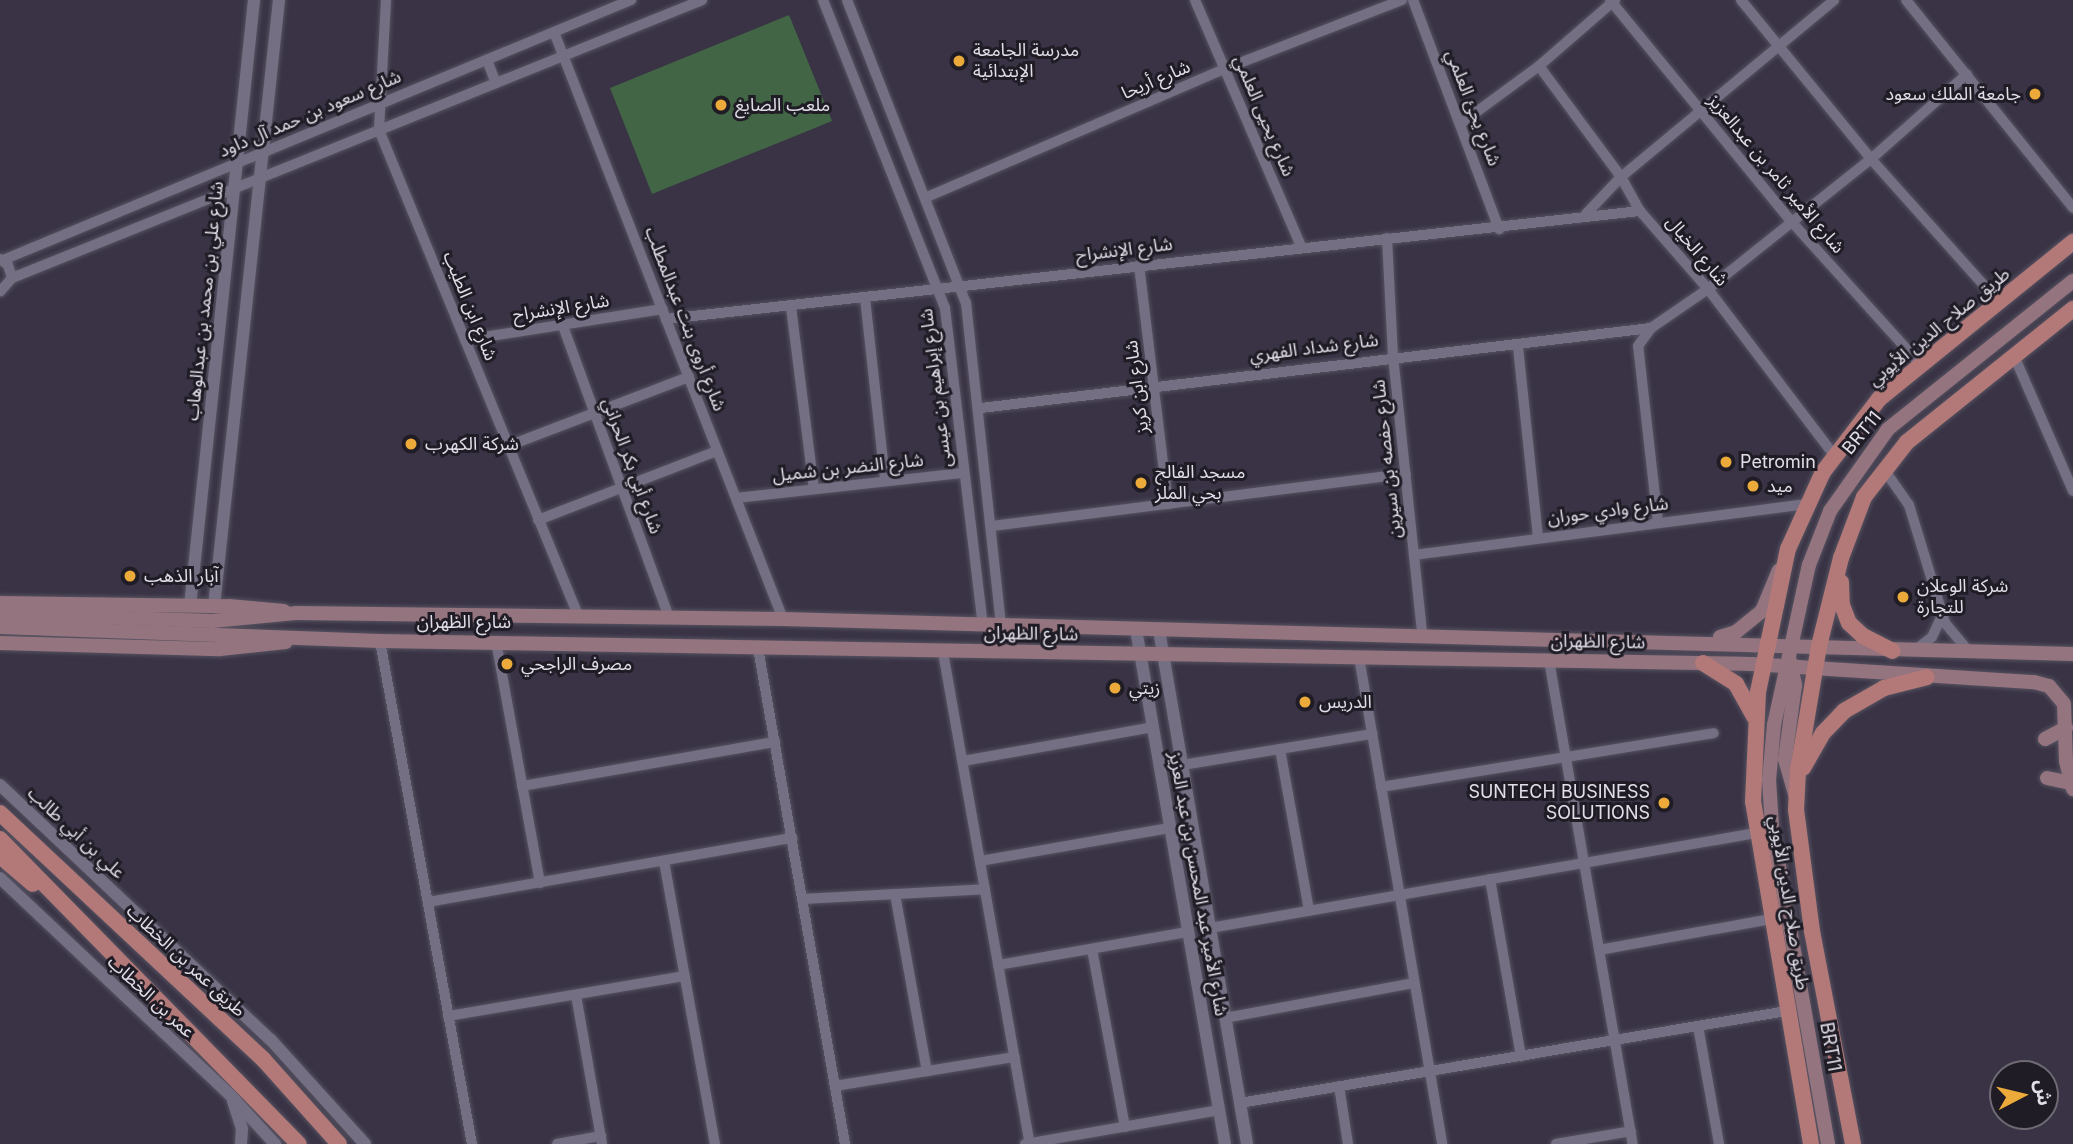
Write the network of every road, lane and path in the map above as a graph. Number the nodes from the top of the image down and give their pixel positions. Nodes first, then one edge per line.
1 (254, 0) edge
2 (279, 0) edge
3 (386, 0) edge
4 (631, 0) edge
5 (702, 0) edge
6 (823, 0) edge
7 (847, 0) edge
8 (1195, 0) edge
9 (1402, 0) edge
10 (1413, 0) edge
11 (1741, 0) edge
12 (1834, 0) edge
13 (1906, 0) edge
14 (1612, 1) edge
15 (554, 32) junction
16 (1778, 48) junction
17 (563, 56) junction
18 (487, 60) junction
19 (1539, 66) junction
20 (1224, 69) junction
21 (1967, 75) junction
22 (496, 83) junction
23 (382, 103) junction
24 (1700, 113) junction
25 (1460, 124) junction
26 (379, 130) junction
27 (263, 153) junction
28 (1871, 159) junction
29 (237, 163) junction
30 (1621, 177) junction
31 (260, 178) junction
32 (235, 188) junction
33 (927, 197) junction
34 (2073, 208) edge
35 (1640, 211) junction
36 (1586, 214) junction
37 (1790, 220) junction
38 (1500, 229) junction
39 (1388, 238) junction
40 (2073, 242) edge
41 (1301, 246) junction
42 (2, 259) edge
43 (1139, 265) junction
44 (2073, 271) edge
45 (12, 278) junction
46 (2073, 281) edge
47 (962, 287) junction
48 (1707, 289) junction
49 (941, 290) junction
50 (0, 292) edge
51 (865, 298) junction
52 (1999, 302) junction
53 (2042, 302) junction
54 (791, 307) junction
55 (2073, 309) edge
56 (664, 314) junction
57 (563, 326) junction
58 (1651, 328) junction
59 (465, 340) junction
60 (1518, 347) junction
61 (1394, 356) junction
62 (2015, 358) junction
63 (1922, 366) junction
64 (689, 377) junction
65 (1155, 385) junction
66 (981, 408) junction
67 (594, 414) junction
68 (508, 446) junction
69 (717, 451) junction
70 (1834, 455) junction
71 (1883, 468) junction
72 (964, 473) junction
73 (1406, 474) junction
74 (885, 480) junction
75 (620, 487) junction
76 (814, 489) junction
77 (2073, 492) edge
78 (736, 498) junction
79 (1168, 504) junction
80 (1805, 504) junction
81 (538, 520) junction
82 (1658, 523) junction
83 (992, 526) junction
84 (1538, 536) junction
85 (1788, 549) junction
86 (1415, 555) junction
87 (1841, 558) junction
88 (0, 603) edge
89 (190, 606) junction
90 (214, 606) junction
91 (296, 613) junction
92 (0, 614) edge
93 (578, 615) junction
94 (1942, 616) junction
95 (669, 617) junction
96 (783, 619) junction
97 (984, 626) junction
98 (1001, 626) junction
99 (0, 627) edge
100 (1136, 629) junction
101 (1159, 629) junction
102 (1422, 634) junction
103 (298, 639) junction
104 (380, 641) junction
105 (496, 641) junction
106 (1708, 641) junction
107 (1768, 642) junction
108 (0, 643) edge
109 (1819, 646) junction
110 (758, 648) junction
111 (1892, 651) junction
112 (1914, 651) junction
113 (943, 652) junction
114 (1970, 652) junction
115 (2073, 654) edge
116 (1141, 655) junction
117 (1163, 656) junction
118 (1359, 657) junction
119 (1788, 658) junction
120 (1549, 660) junction
121 (1703, 663) junction
122 (1763, 664) junction
123 (1815, 670) junction
124 (1927, 677) junction
125 (1755, 719) junction
126 (1153, 727) junction
127 (2066, 728) junction
128 (1714, 733) dead end
129 (1372, 734) junction
130 (2045, 739) dead end
131 (775, 742) junction
132 (1280, 750) junction
133 (1566, 757) junction
134 (962, 761) junction
135 (1182, 765) junction
136 (2047, 778) dead end
137 (522, 786) junction
138 (2072, 786) edge
139 (1381, 787) junction
140 (3, 790) edge
141 (1796, 790) junction
142 (0, 813) edge
143 (1170, 828) junction
144 (1756, 833) junction
145 (792, 838) junction
146 (0, 839) edge
147 (0, 856) edge
148 (664, 861) junction
149 (980, 861) junction
150 (1584, 863) junction
151 (0, 878) edge
152 (1490, 879) junction
153 (540, 883) junction
154 (985, 890) junction
155 (895, 894) junction
156 (1399, 895) junction
157 (803, 899) junction
158 (428, 902) junction
159 (1309, 911) junction
160 (1771, 919) junction
161 (86, 925) junction
162 (1210, 928) junction
163 (1188, 932) junction
164 (1092, 949) junction
165 (1599, 950) junction
166 (998, 965) junction
167 (685, 976) junction
168 (1414, 983) junction
169 (576, 995) junction
170 (1787, 1011) junction
171 (448, 1016) junction
172 (1225, 1018) junction
173 (1698, 1026) junction
174 (1615, 1040) junction
175 (1521, 1056) junction
176 (1015, 1057) junction
177 (927, 1071) junction
178 (1429, 1071) junction
179 (835, 1086) junction
180 (1339, 1086) junction
181 (232, 1097) junction
182 (1240, 1103) junction
183 (1219, 1110) junction
184 (278, 1118) junction
185 (1125, 1127) junction
186 (1631, 1132) junction
187 (357, 1138) edge
188 (601, 1140) edge
189 (241, 1144) edge
190 (275, 1144) edge
191 (287, 1144) edge
192 (299, 1144) edge
193 (339, 1144) edge
194 (365, 1144) edge
195 (472, 1144) edge
196 (557, 1144) edge
197 (715, 1144) edge
198 (845, 1144) edge
199 (1028, 1144) edge
200 (1225, 1144) edge
201 (1247, 1144) edge
202 (1348, 1144) edge
203 (1442, 1144) edge
204 (1556, 1144) edge
205 (1633, 1144) edge
206 (1719, 1144) edge
207 (1811, 1144) edge
208 (1828, 1144) edge
209 (1853, 1144) edge

1 - 29 street, شارع علي بن محمد بن عبدالوهاب
2 - 27 street
3 - 23 street, شارع ابن الطيب
4 - 15 street, شارع سعود بن حمد آل داود
5 - 17 street
6 - 49 street, شارع إبراهيم بن عيسى
7 - 33 street
8 - 20 street, شارع يحيى العلمي
9 - 20 street, شارع أريحا
10 - 25 street, شارع يحئ العلمي
11 - 16 street
12 - 16 street
13 - 21 street
14 - 19 street
14 - 24 street, شارع الأمير ثامر بن عبدالعزيز
15 - 17 street, شارع أروى بنت عبدالمطلب
15 - 18 street, شارع سعود بن حمد آل داود
16 - 24 street
16 - 28 street
17 - 22 street
17 - 56 street, شارع أروى بنت عبدالمطلب
18 - 22 street
18 - 23 street, شارع سعود بن حمد آل داود
19 - 25 street
19 - 30 street, شارع الخيال
20 - 33 street, شارع أريحا
20 - 41 street, شارع يحيى العلمي
21 - 28 street, شارع شداد الفهري
21 - 34 street
22 - 26 street
23 - 26 street, شارع ابن الطيب
23 - 27 street, شارع سعود بن حمد آل داود
24 - 30 street
24 - 37 street, شارع الأمير ثامر بن عبدالعزيز
25 - 38 street, شارع يحئ العلمي
26 - 31 street
26 - 59 street, شارع ابن الطيب
27 - 29 street, شارع سعود بن حمد آل داود
27 - 31 street
28 - 37 street, شارع شداد الفهري
28 - 52 street
29 - 32 street, شارع علي بن محمد بن عبدالوهاب
29 - 42 street, شارع سعود بن حمد آل داود
30 - 35 street, شارع الخيال
30 - 36 street
31 - 32 street
31 - 90 street
32 - 45 street
32 - 89 street, شارع علي بن محمد بن عبدالوهاب
33 - 47 street
35 - 36 street, شارع الإنشراح
35 - 48 street, شارع الخيال
36 - 38 street, شارع الإنشراح
37 - 48 street, شارع شداد الفهري
37 - 63 street, شارع الأمير ثامر بن عبدالعزيز
38 - 39 street, شارع الإنشراح
39 - 41 street, شارع الإنشراح
39 - 61 street, شارع حفصه بن سيرين
40 - 52 main road, طريق صلاح الدين الأيوبي
41 - 43 street, شارع الإنشراح
42 - 45 street
43 - 47 street, شارع الإنشراح
43 - 65 street, شارع ابن كريز
44 - 53 main road
45 - 50 street
46 - 53 main road
47 - 49 street, شارع الإنشراح
47 - 66 street
48 - 58 street, شارع شداد الفهري
48 - 70 street, شارع الخيال
49 - 51 street, شارع الإنشراح
49 - 72 street, شارع إبراهيم بن عيسى
51 - 54 street, شارع الإنشراح
51 - 74 street
52 - 63 main road, طريق صلاح الدين الأيوبي
53 - 119 main road, BRT11
54 - 56 street, شارع الإنشراح
54 - 76 street
55 - 62 main road, طريق صلاح الدين الأيوبي
56 - 57 street, شارع الإنشراح
56 - 64 street, شارع أروى بنت عبدالمطلب
57 - 59 street, شارع الإنشراح
57 - 67 street, شارع أبي بكر الحراني
58 - 60 street, شارع شداد الفهري
58 - 82 street, شارع شداد الفهري
59 - 68 street, شارع ابن الطيب
60 - 61 street, شارع شداد الفهري
60 - 84 street
61 - 65 street, شارع شداد الفهري
61 - 73 street, شارع حفصه بن سيرين
62 - 71 main road, طريق صلاح الدين الأيوبي
62 - 77 street
63 - 70 main road, طريق صلاح الدين الأيوبي
64 - 67 street
64 - 69 street, شارع أروى بنت عبدالمطلب
65 - 66 street, شارع شداد الفهري
65 - 79 street, شارع ابن كريز
66 - 83 street
67 - 68 street
67 - 75 street, شارع أبي بكر الحراني
68 - 81 street, شارع ابن الطيب
69 - 75 street
69 - 78 street, شارع أروى بنت عبدالمطلب
70 - 80 main road, طريق صلاح الدين الأيوبي
71 - 87 main road, طريق صلاح الدين الأيوبي
71 - 94 street
72 - 74 street, شارع النضر بن شميل
72 - 97 street, شارع إبراهيم بن عيسى
73 - 79 street
73 - 86 street, شارع حفصه بن سيرين
74 - 76 street, شارع النضر بن شميل
75 - 81 street
75 - 95 street, شارع أبي بكر الحراني
76 - 78 street, شارع النضر بن شميل
78 - 96 street, شارع أروى بنت عبدالمطلب
79 - 83 street
80 - 82 street, شارع وادي حوران
80 - 85 main road, طريق صلاح الدين الأيوبي
81 - 93 street, شارع ابن الطيب
82 - 84 street, شارع وادي حوران
83 - 98 street
84 - 86 street, شارع وادي حوران
85 - 106 main road
85 - 107 main road, طريق صلاح الدين الأيوبي
86 - 102 street, شارع حفصه بن سيرين
87 - 109 main road, طريق صلاح الدين الأيوبي
87 - 111 main road
88 - 89 main road
89 - 90 main road
90 - 91 main road
91 - 92 main road
91 - 93 main road, شارع الظهران
93 - 95 main road, شارع الظهران
94 - 112 street
94 - 114 street
95 - 96 main road, شارع الظهران
96 - 97 main road, شارع الظهران
97 - 98 main road, شارع الظهران
98 - 100 main road, شارع الظهران
99 - 103 main road
100 - 101 main road, شارع الظهران
100 - 116 street, شارع الأمير عبد المحسن بن عبد العزيز
101 - 102 main road, شارع الظهران
101 - 117 street, شارع الأمير عبد المحسن بن عبد العزيز
102 - 106 main road, شارع الظهران
103 - 104 main road, شارع الظهران
103 - 108 main road
104 - 105 main road, شارع الظهران
104 - 158 street
105 - 110 main road, شارع الظهران
105 - 137 street
106 - 107 main road, شارع الظهران
107 - 119 main road, شارع الظهران
107 - 122 main road, طريق صلاح الدين الأيوبي
109 - 111 main road
109 - 119 main road
109 - 123 main road, طريق صلاح الدين الأيوبي
110 - 113 main road, شارع الظهران
110 - 131 street
111 - 112 main road
112 - 114 main road
113 - 116 main road, شارع الظهران
113 - 134 street
114 - 115 main road
116 - 117 main road, شارع الظهران
116 - 126 street, شارع الأمير عبد المحسن بن عبد العزيز
117 - 118 main road, شارع الظهران
117 - 135 street, شارع الأمير عبد المحسن بن عبد العزيز
118 - 120 main road, شارع الظهران
118 - 129 street
119 - 122 main road, شارع الظهران
119 - 123 main road
119 - 141 main road
119 - 208 main road, BRT11
120 - 121 main road, شارع الظهران
120 - 133 street
121 - 122 main road, شارع الظهران
121 - 125 main road
122 - 125 main road, طريق صلاح الدين الأيوبي
123 - 124 main road
123 - 141 main road, طريق صلاح الدين الأيوبي
124 - 127 main road
124 - 141 main road
125 - 144 main road, طريق صلاح الدين الأيوبي
126 - 134 street
126 - 143 street, شارع الأمير عبد المحسن بن عبد العزيز
127 - 130 main road
127 - 138 main road
128 - 133 street
129 - 132 street
129 - 139 street
131 - 137 street
131 - 145 street
132 - 135 street
132 - 159 street
133 - 139 street
133 - 150 street
134 - 149 street
135 - 162 street, شارع الأمير عبد المحسن بن عبد العزيز
136 - 138 main road
137 - 153 street
139 - 156 street
140 - 187 street, علي بن أبي طالب
141 - 209 main road, طريق صلاح الدين الأيوبي
142 - 193 main road, طريق عمر بن الخطاب
143 - 149 street
143 - 163 street, شارع الأمير عبد المحسن بن عبد العزيز
144 - 150 street
144 - 160 main road, طريق صلاح الدين الأيوبي
145 - 148 street
145 - 157 street
146 - 161 main road
147 - 161 main road
148 - 153 street
148 - 167 street
149 - 154 street
150 - 152 street
150 - 165 street
151 - 181 street, عمر بن الخطاب
152 - 156 street
152 - 175 street
153 - 158 street
154 - 155 street
154 - 166 street
155 - 157 street
155 - 177 street
156 - 159 street
156 - 168 street
157 - 179 street
158 - 171 street
159 - 162 street
160 - 165 street
160 - 170 main road, طريق صلاح الدين الأيوبي
161 - 184 main road
162 - 172 street, شارع الأمير عبد المحسن بن عبد العزيز
163 - 164 street
163 - 183 street, شارع الأمير عبد المحسن بن عبد العزيز
164 - 166 street
164 - 185 street
165 - 174 street
166 - 176 street
167 - 169 street
167 - 197 street
168 - 172 street
168 - 178 street
169 - 171 street
169 - 188 street
170 - 173 street
170 - 207 main road, طريق صلاح الدين الأيوبي
171 - 195 street
172 - 182 street, شارع الأمير عبد المحسن بن عبد العزيز
173 - 174 street
173 - 206 street
174 - 175 street
174 - 186 street
175 - 178 street
176 - 177 street
176 - 199 street
177 - 179 street
178 - 180 street
178 - 203 street
179 - 198 street
180 - 182 street
180 - 202 street
181 - 189 street
181 - 190 street, عمر بن الخطاب
182 - 201 street, شارع الأمير عبد المحسن بن عبد العزيز
183 - 185 street
183 - 200 street, شارع الأمير عبد المحسن بن عبد العزيز
184 - 191 street
184 - 192 main road
185 - 199 street
186 - 204 street
186 - 205 street
187 - 194 street, علي بن أبي طالب
188 - 196 street

